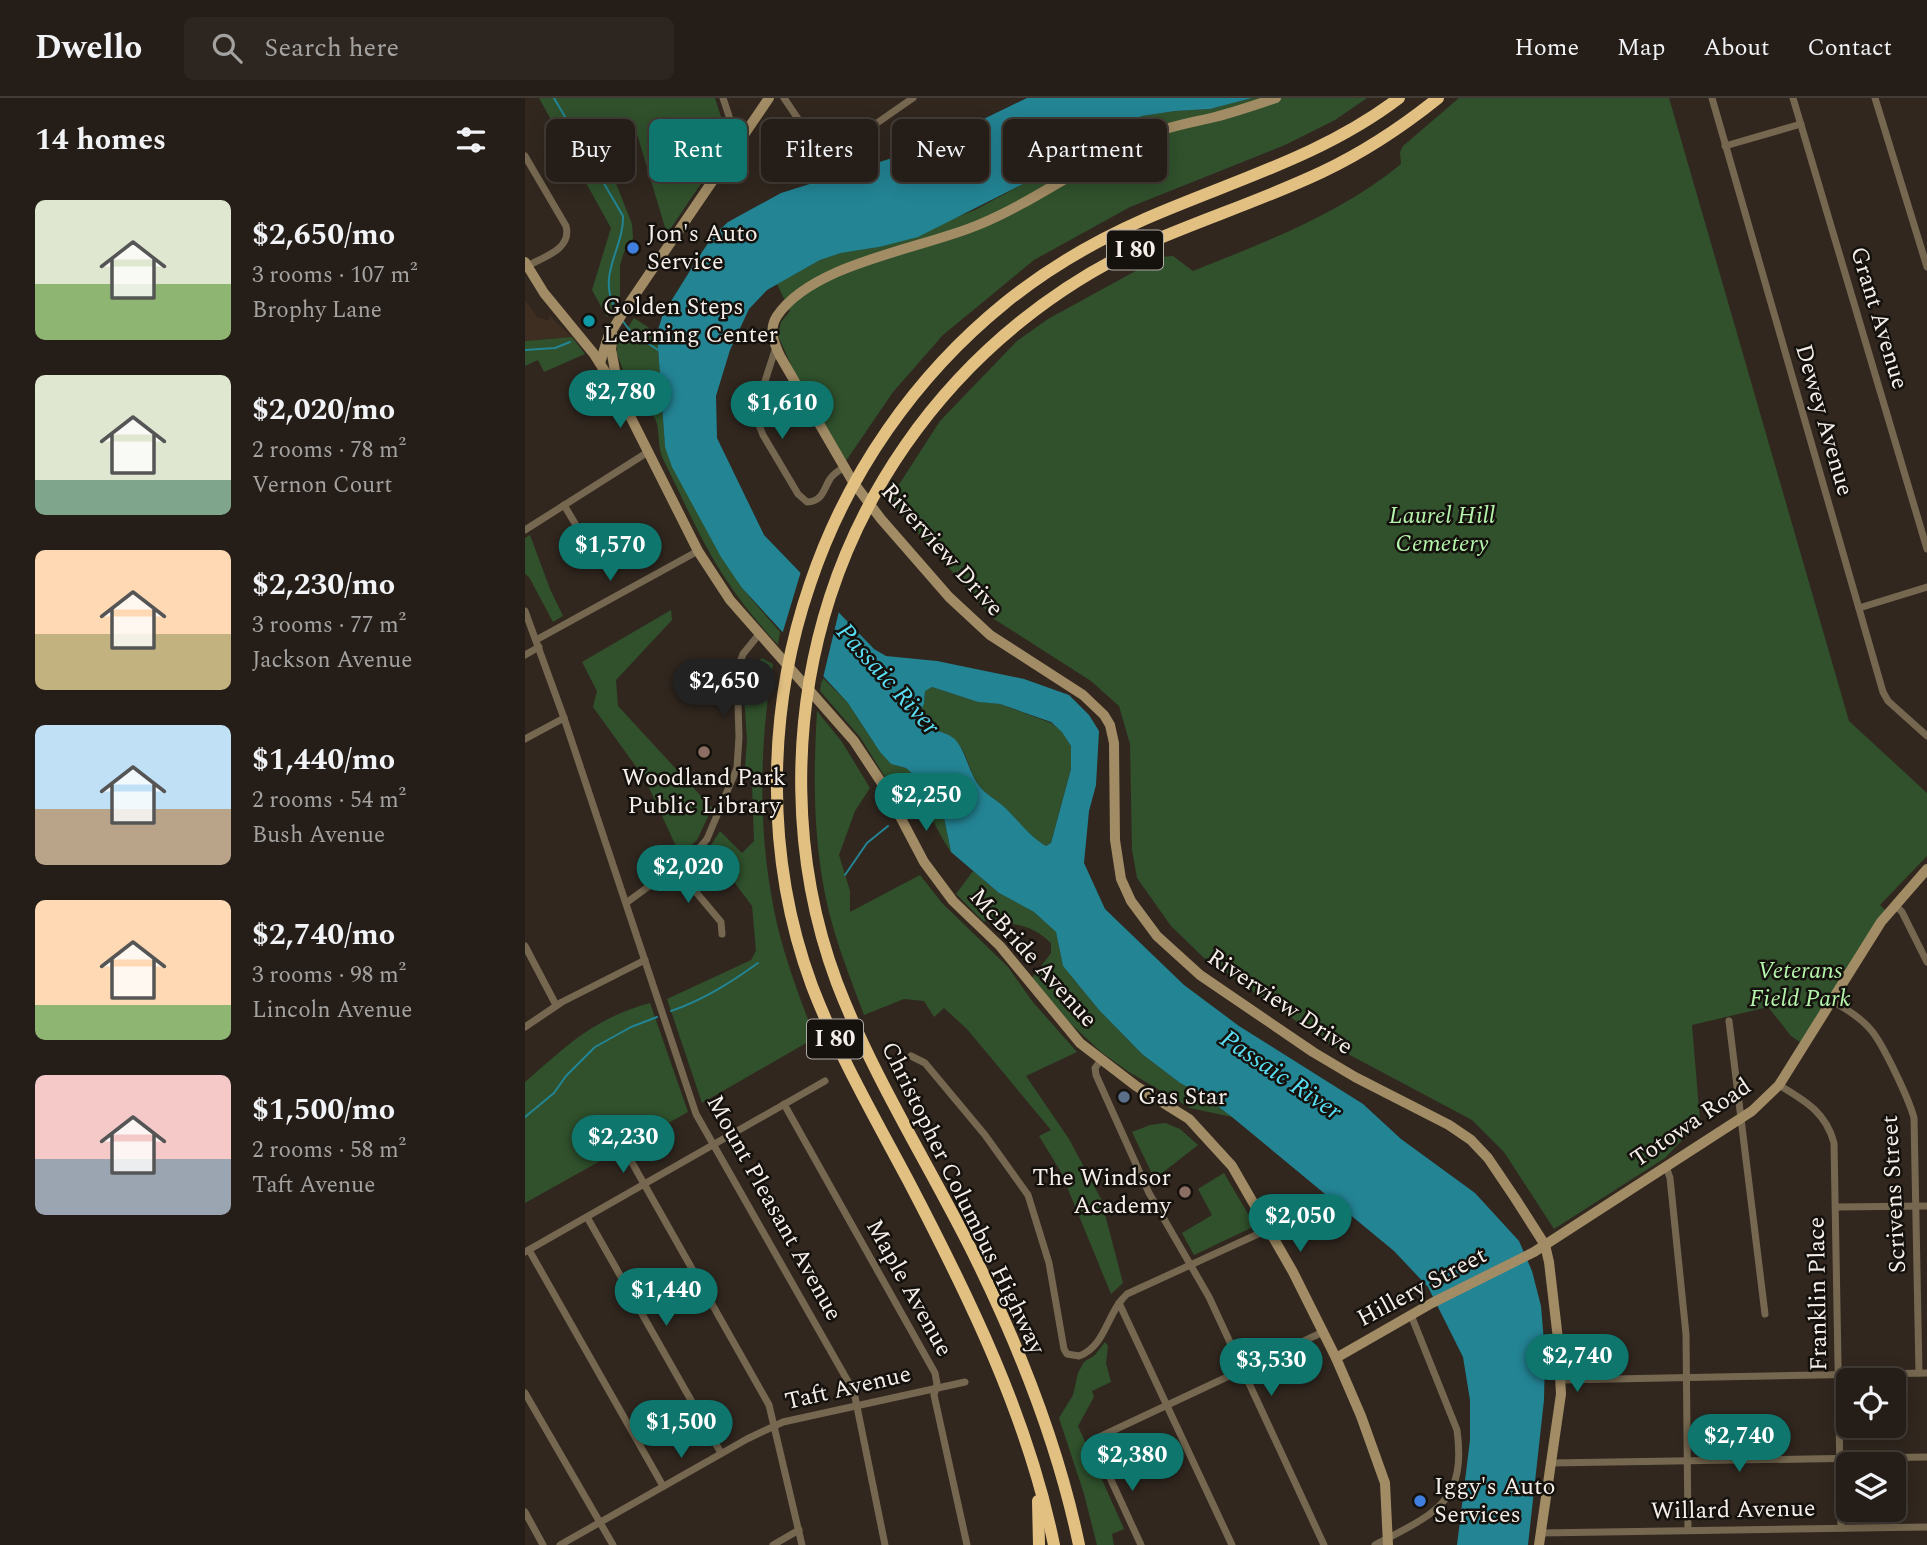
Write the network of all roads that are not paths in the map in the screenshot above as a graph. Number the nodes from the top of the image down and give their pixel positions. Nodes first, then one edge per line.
1 (723, 98) edge
2 (769, 98) edge
3 (784, 98) edge
4 (913, 98) edge
5 (1276, 98) edge
6 (1399, 98) edge
7 (1438, 98) edge
8 (1712, 98) edge
9 (1793, 98) edge
10 (1875, 98) edge
11 (730, 119) edge
12 (1801, 124) junction
13 (747, 130) edge
14 (1725, 146) junction
15 (525, 156) edge
16 (712, 182) edge
17 (1925, 254) edge
18 (526, 264) edge
19 (1927, 267) edge
20 (617, 324) junction
21 (582, 340) junction
22 (776, 347) junction
23 (600, 363) junction
24 (619, 394) junction
25 (648, 452) junction
26 (843, 467) junction
27 (564, 505) junction
28 (525, 530) edge
29 (1927, 549) edge
30 (698, 551) junction
31 (595, 557) dead end
32 (1927, 587) edge
33 (1859, 608) junction
34 (525, 611) edge
35 (760, 633) junction
36 (537, 644) junction
37 (525, 655) edge
38 (564, 718) junction
39 (1927, 736) edge
40 (525, 739) edge
41 (675, 867) junction
42 (1927, 869) edge
43 (626, 903) junction
44 (1895, 905) junction
45 (722, 934) dead end
46 (525, 946) edge
47 (645, 960) junction
48 (1927, 962) edge
49 (1832, 1001) junction
50 (556, 1005) junction
51 (1729, 1021) dead end
52 (525, 1027) edge
53 (911, 1056) dead end
54 (1101, 1060) junction
55 (825, 1081) dead end
56 (1779, 1085) junction
57 (784, 1104) junction
58 (1741, 1118) junction
59 (713, 1145) junction
60 (626, 1152) dead end
61 (1666, 1166) junction
62 (644, 1185) junction
63 (1916, 1206) junction
64 (1927, 1206) edge
65 (1836, 1207) junction
66 (587, 1217) junction
67 (1269, 1229) junction
68 (1545, 1245) junction
69 (527, 1251) edge
70 (1531, 1253) joint
71 (1190, 1265) junction
72 (1119, 1303) junction
73 (1765, 1314) dead end
74 (1411, 1315) junction
75 (1323, 1332) junction
76 (1336, 1358) junction
77 (1839, 1368) edge
78 (1243, 1369) junction
79 (1923, 1373) edge
80 (1836, 1375) edge
81 (1688, 1377) junction
82 (1561, 1380) junction
83 (965, 1382) dead end
84 (936, 1388) junction
85 (525, 1393) edge
86 (857, 1405) junction
87 (1167, 1405) junction
88 (775, 1425) junction
89 (722, 1453) junction
90 (1906, 1457) edge
91 (1927, 1457) edge
92 (1836, 1458) edge
93 (1688, 1461) junction
94 (1551, 1463) junction
95 (1038, 1483) junction
96 (663, 1486) junction
97 (1070, 1505) junction
98 (525, 1512) edge
99 (600, 1522) junction
100 (1841, 1522) edge
101 (1927, 1527) edge
102 (1841, 1528) junction
103 (799, 1530) junction
104 (1688, 1531) junction
105 (1540, 1533) junction
106 (1388, 1542) edge
107 (543, 1545) edge
108 (560, 1545) edge
109 (613, 1545) edge
110 (773, 1545) edge
111 (802, 1545) edge
112 (885, 1545) edge
113 (967, 1545) edge
114 (1039, 1545) edge
115 (1053, 1545) edge
116 (1079, 1545) edge
117 (1089, 1545) edge
118 (1140, 1545) edge
119 (1231, 1545) edge
120 (1324, 1545) edge
121 (1375, 1545) edge
122 (1539, 1545) edge

1 - 11 street
2 - 13 main road, McBride Avenue
3 - 4 street
5 - 22 main road
6 - 95 highway, Christopher Columbus Highway / I 80
7 - 97 highway, Christopher Columbus Highway / I 80
8 - 14 street, Dewey Avenue
9 - 12 street, Grant Avenue
10 - 17 street
12 - 14 street
12 - 29 street, Grant Avenue
14 - 33 street, Dewey Avenue
15 - 18 street
16 - 20 main road, McBride Avenue
17 - 19 street
18 - 21 main road
20 - 21 main road
20 - 23 main road, McBride Avenue
20 - 24 main road, McBride Avenue
21 - 23 main road
22 - 26 main road, Riverview Drive
22 - 26 street
23 - 24 main road, McBride Avenue
24 - 25 main road, McBride Avenue
25 - 27 street
25 - 30 main road, McBride Avenue
26 - 68 main road, Riverview Drive
27 - 28 street
27 - 31 street
30 - 35 main road, McBride Avenue
30 - 36 street
32 - 33 street
33 - 39 street, Dewey Avenue
34 - 36 street, Mount Pleasant Avenue
35 - 41 street
35 - 54 main road, McBride Avenue
36 - 37 street
36 - 38 street, Mount Pleasant Avenue
38 - 40 street
38 - 43 street, Mount Pleasant Avenue
41 - 43 street
41 - 45 street
42 - 44 main road, Totowa Road
43 - 47 street, Mount Pleasant Avenue
44 - 48 street
44 - 49 main road, Totowa Road
46 - 50 street
47 - 50 street
47 - 59 street, Mount Pleasant Avenue
49 - 56 main road, Totowa Road
49 - 63 street, Scrivens Street
50 - 52 street
51 - 58 street
53 - 72 street
54 - 67 main road, McBride Avenue
54 - 71 street
55 - 57 street
56 - 58 main road, Totowa Road
56 - 65 street, Franklin Place
57 - 59 street
57 - 84 street, Maple Avenue
58 - 61 main road, Totowa Road
58 - 73 street
59 - 62 street
59 - 86 street, Mount Pleasant Avenue
60 - 62 street
61 - 68 main road, Totowa Road
61 - 81 street
62 - 66 street
62 - 88 street
63 - 64 street
63 - 65 street
63 - 79 street, Scrivens Street
65 - 77 street, Franklin Place
66 - 69 street
66 - 89 street
67 - 71 street
67 - 75 main road, McBride Avenue
68 - 70 main road, Totowa Road
68 - 82 main road
69 - 96 street
70 - 74 main road, Hillery Street
71 - 72 street
71 - 78 street
72 - 87 street
74 - 76 main road, Hillery Street
74 - 106 street
75 - 76 main road, McBride Avenue
75 - 78 street
76 - 106 main road, McBride Avenue
78 - 87 street
78 - 120 street
80 - 81 street
81 - 82 street
81 - 93 street
82 - 94 main road
83 - 84 street, Taft Avenue
84 - 86 street, Taft Avenue
84 - 113 street, Maple Avenue
85 - 99 street
86 - 88 street, Taft Avenue
86 - 112 street, Mount Pleasant Avenue
87 - 118 street
87 - 119 street
88 - 89 street, Taft Avenue
88 - 103 street
89 - 96 street, Taft Avenue
90 - 91 street
92 - 93 street
93 - 94 street
93 - 104 street
94 - 105 main road
95 - 114 highway
95 - 115 highway, Christopher Columbus Highway / I 80
96 - 99 street, Taft Avenue
97 - 116 highway, Christopher Columbus Highway / I 80
97 - 117 highway
98 - 107 street
99 - 108 street, Taft Avenue
99 - 109 street
100 - 102 street, Franklin Place
101 - 102 street, Willard Avenue
102 - 104 street, Willard Avenue
103 - 110 street
103 - 111 street
104 - 105 street, Willard Avenue
105 - 122 main road
106 - 121 street

